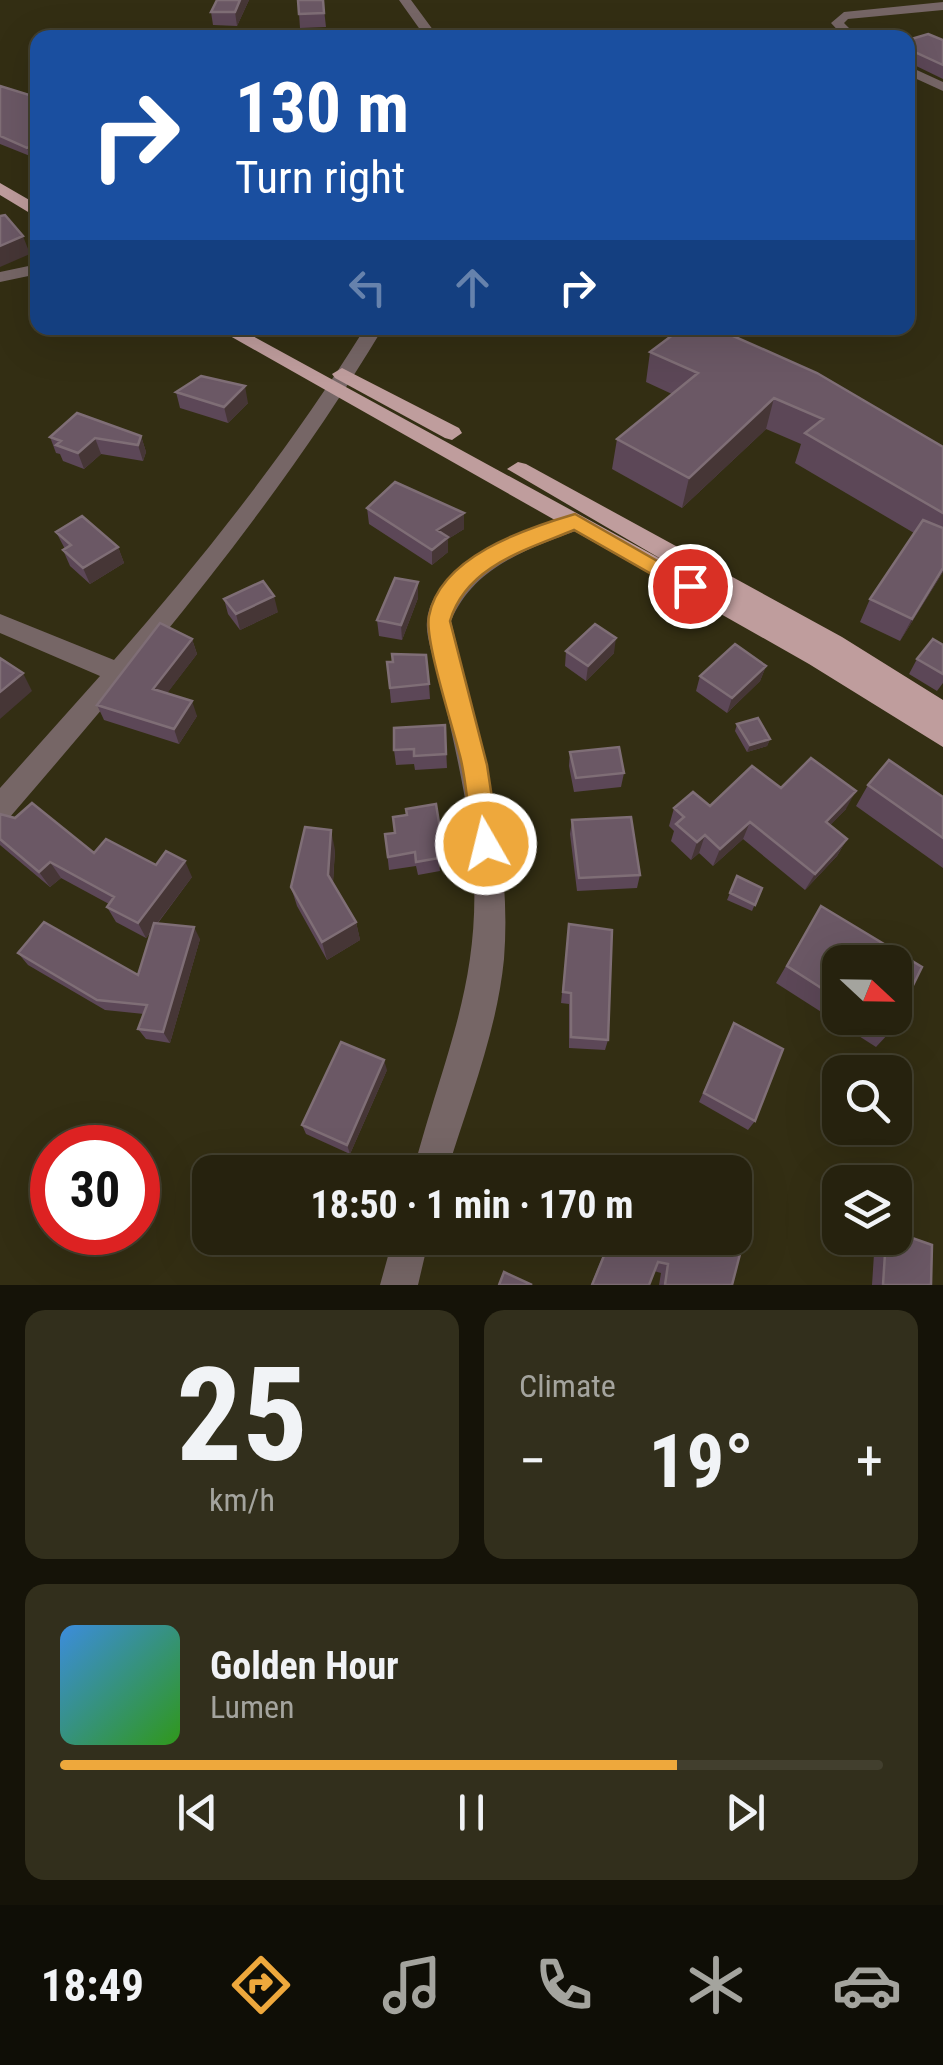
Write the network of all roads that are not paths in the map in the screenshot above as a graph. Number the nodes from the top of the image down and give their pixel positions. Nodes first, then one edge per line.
1 (405, 0) edge
2 (943, 6) edge
3 (427, 30) edge
4 (844, 30) edge
5 (915, 74) edge
6 (943, 88) edge
7 (0, 172) edge
8 (0, 188) edge
9 (30, 191) edge
10 (30, 207) edge
11 (30, 271) edge
12 (0, 277) edge
13 (239, 335) edge
14 (268, 335) edge
15 (370, 335) edge
16 (343, 384) junction
17 (575, 522) junction
18 (0, 623) edge
19 (118, 673) junction
20 (943, 713) edge
21 (943, 736) edge
22 (0, 808) edge
23 (435, 1155) edge
24 (407, 1255) edge
25 (399, 1285) edge

1 - 3 street
2 - 4 street
5 - 6 street
7 - 9 main road
8 - 10 main road
11 - 12 street
13 - 16 main road
14 - 16 main road
15 - 16 street
16 - 17 main road
16 - 19 street
16 - 20 main road
17 - 21 main road
17 - 23 street
18 - 19 street
19 - 22 street
24 - 25 street

